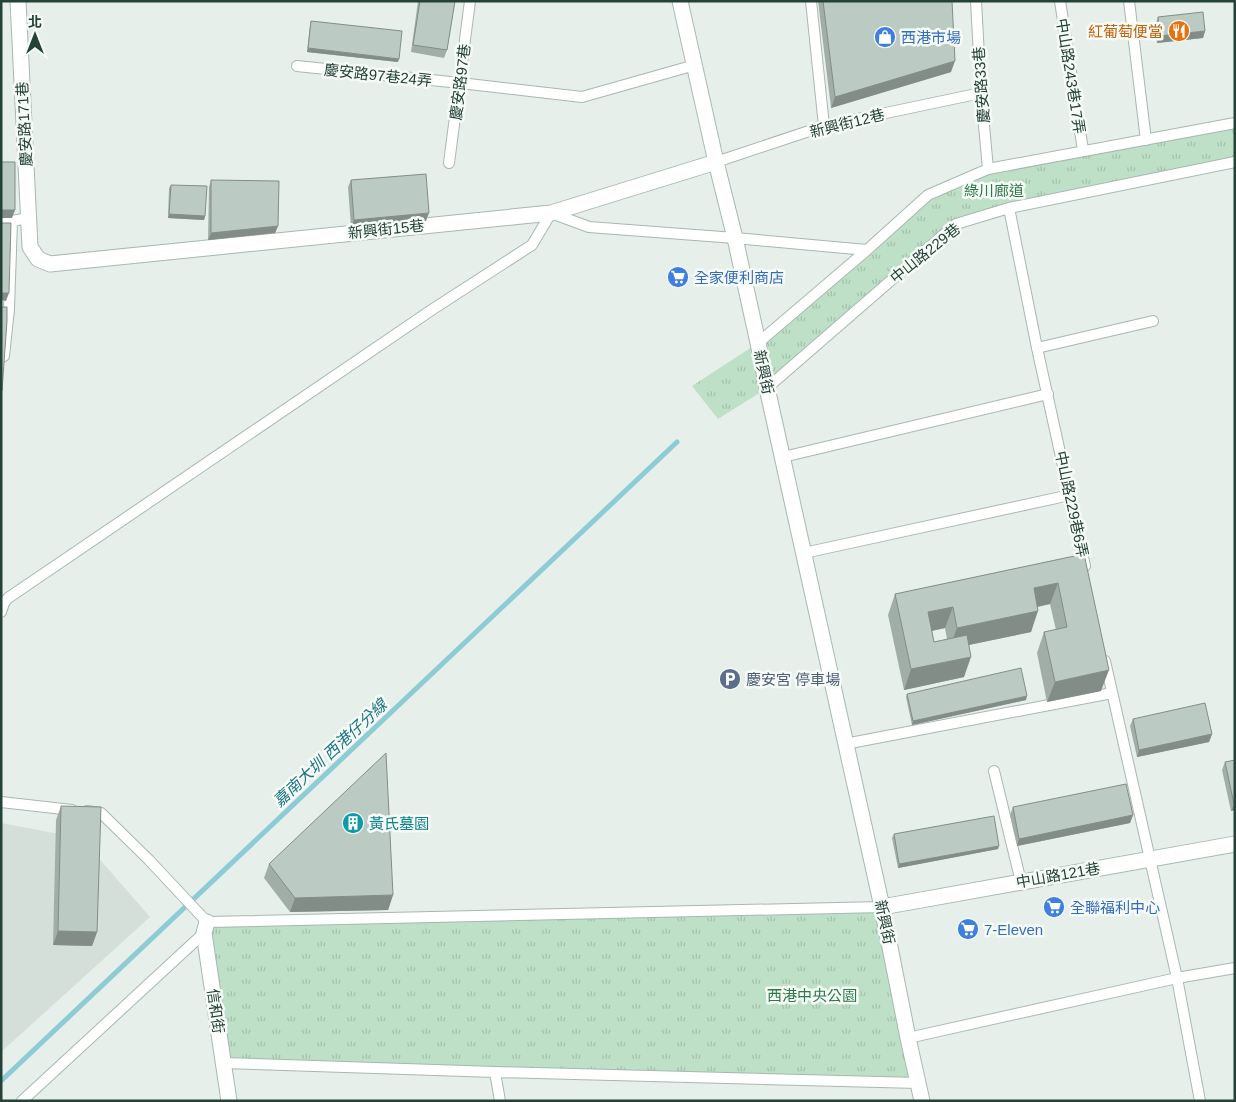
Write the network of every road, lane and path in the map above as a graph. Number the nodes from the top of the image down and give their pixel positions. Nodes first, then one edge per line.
1 (18, 1) edge
2 (470, 1) edge
3 (680, 1) edge
4 (811, 1) edge
5 (976, 1) edge
6 (1060, 1) edge
7 (1129, 1) edge
8 (695, 65) junction
9 (297, 66) dead end
10 (460, 83) junction
11 (981, 93) junction
12 (1235, 123) edge
13 (824, 126) junction
14 (1146, 140) junction
15 (1082, 150) junction
16 (716, 162) junction
17 (1235, 162) edge
18 (449, 163) dead end
19 (988, 169) junction
20 (1008, 208) junction
21 (551, 212) junction
22 (28, 218) junction
23 (1, 220) edge
24 (12, 221) junction
25 (735, 238) junction
26 (30, 247) joint
27 (867, 250) junction
28 (5, 309) edge
29 (1153, 321) dead end
30 (758, 343) junction
31 (1037, 348) junction
32 (4, 364) edge
33 (767, 388) junction
34 (1048, 394) junction
35 (783, 457) junction
36 (1070, 495) junction
37 (804, 553) junction
38 (1088, 580) edge
39 (1, 612) edge
40 (1104, 655) edge
41 (1112, 693) junction
42 (845, 744) junction
43 (994, 771) dead end
44 (1, 802) edge
45 (1235, 844) edge
46 (1150, 858) junction
47 (1021, 882) junction
48 (882, 907) junction
49 (205, 928) junction
50 (1235, 968) edge
51 (1177, 978) junction
52 (908, 1038) junction
53 (224, 1063) junction
54 (496, 1072) junction
55 (918, 1083) junction
56 (22, 1101) edge
57 (229, 1101) edge
58 (500, 1101) edge
59 (922, 1101) edge
60 (1200, 1101) edge

1 - 22 street, 慶安路171巷
2 - 10 lane, 慶安路97巷
3 - 8 street, 新興街
4 - 13 lane
5 - 11 lane, 慶安路33巷
6 - 15 lane, 中山路243巷17弄
7 - 14 lane
8 - 10 lane, 慶安路97巷24弄
8 - 16 street, 新興街
9 - 10 lane, 慶安路97巷24弄
10 - 18 lane, 慶安路97巷
11 - 13 lane, 新興街12巷
11 - 19 lane, 慶安路33巷
12 - 14 lane
13 - 16 lane, 新興街12巷
14 - 15 lane
15 - 19 lane
16 - 21 street, 新興街15巷
16 - 25 street, 新興街
17 - 20 lane, 中山路229巷
19 - 27 lane
20 - 31 lane, 中山路229巷6弄
20 - 33 lane, 中山路229巷
21 - 25 lane
21 - 26 street, 新興街15巷
21 - 39 lane
22 - 24 lane
22 - 26 street, 慶安路171巷
23 - 24 lane
24 - 28 lane
25 - 27 lane
25 - 30 street, 新興街
27 - 30 lane
28 - 32 lane
29 - 31 lane
30 - 33 street, 新興街
31 - 34 lane, 中山路229巷6弄
33 - 35 street, 新興街
34 - 35 lane
34 - 36 lane, 中山路229巷6弄
35 - 37 street, 新興街
36 - 37 lane
36 - 38 lane, 中山路229巷6弄
37 - 42 street, 新興街
40 - 41 lane
41 - 42 lane
41 - 46 lane
42 - 48 street, 新興街
43 - 47 lane
44 - 49 lane
45 - 46 street, 中山路121巷
46 - 47 street, 中山路121巷
46 - 51 lane
47 - 48 street, 中山路121巷
48 - 49 lane
48 - 52 street, 新興街
49 - 53 street, 信和街
49 - 56 lane
50 - 51 lane
51 - 52 lane
51 - 60 lane
52 - 55 street, 新興街
53 - 54 lane
53 - 57 street, 信和街
54 - 55 lane
54 - 58 lane
55 - 59 street, 新興街

